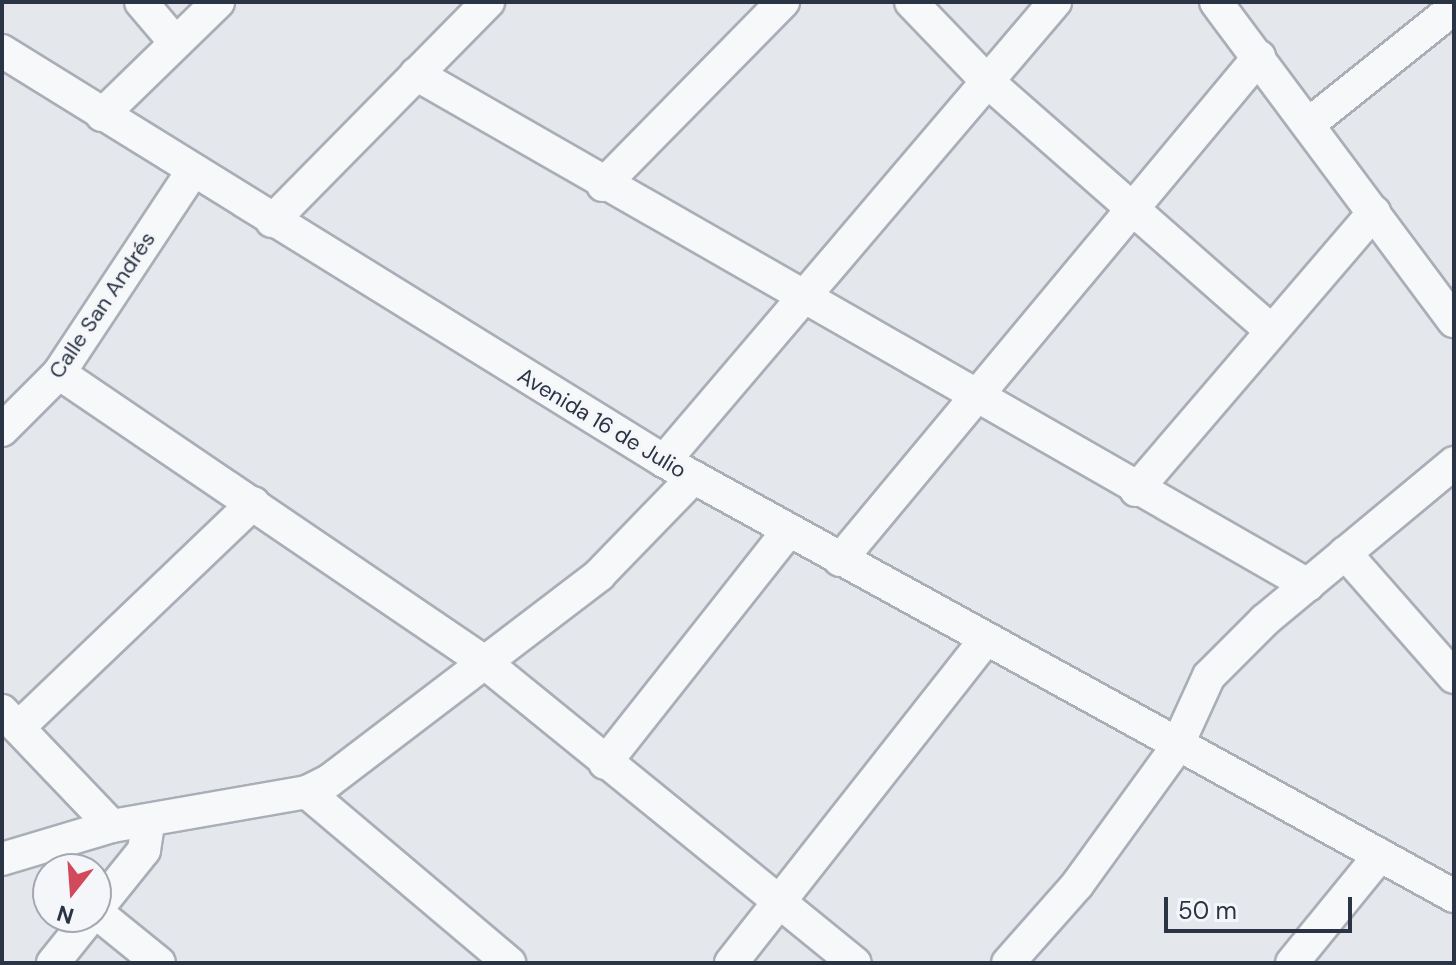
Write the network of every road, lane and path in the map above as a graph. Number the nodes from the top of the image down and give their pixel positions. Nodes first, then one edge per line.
1 (141, 2) edge
2 (218, 2) edge
3 (488, 2) edge
4 (783, 2) edge
5 (911, 2) edge
6 (1055, 2) edge
7 (1216, 2) edge
8 (1454, 8) edge
9 (175, 42) junction
10 (1259, 57) junction
11 (8, 66) edge
12 (416, 74) junction
13 (987, 81) junction
14 (102, 115) junction
15 (1309, 124) junction
16 (192, 172) junction
17 (603, 185) junction
18 (1129, 210) junction
19 (1374, 212) junction
20 (272, 221) junction
21 (799, 298) junction
22 (1454, 321) edge
23 (1268, 328) junction
24 (59, 373) junction
25 (971, 395) junction
26 (2, 430) edge
27 (664, 461) junction
28 (1454, 463) edge
29 (694, 477) junction
30 (1136, 490) junction
31 (253, 503) junction
32 (788, 531) junction
33 (1345, 553) junction
34 (840, 560) junction
35 (1308, 585) junction
36 (984, 642) junction
37 (483, 661) junction
38 (1454, 677) edge
39 (10, 719) edge
40 (1176, 748) junction
41 (605, 763) junction
42 (307, 792) junction
43 (149, 820) junction
44 (112, 826) junction
45 (1380, 855) junction
46 (2, 859) edge
47 (112, 891) edge
48 (1453, 893) edge
49 (782, 900) junction
50 (112, 924) edge
51 (77, 933) edge
52 (53, 963) edge
53 (159, 963) edge
54 (509, 963) edge
55 (731, 963) edge
56 (855, 963) edge
57 (1008, 963) edge
58 (1292, 963) edge

1 - 9 street
2 - 9 street
3 - 12 street
4 - 17 street
5 - 13 street
6 - 13 street
7 - 10 street
8 - 15 street
9 - 14 street
10 - 15 street
10 - 18 street
11 - 14 street, Avenida 16 de Julio
12 - 17 street
12 - 20 street
13 - 18 street
13 - 21 street
14 - 16 street, Avenida 16 de Julio
15 - 19 street
16 - 20 street, Avenida 16 de Julio
16 - 24 street, Calle San Andrés
17 - 21 street
18 - 23 street
18 - 25 street
19 - 22 street
19 - 23 street
20 - 27 street, Avenida 16 de Julio
21 - 25 street
21 - 27 street
23 - 30 street
24 - 26 street, Calle San Andrés
24 - 31 street
25 - 30 street
25 - 34 street
27 - 29 street, Avenida 16 de Julio
28 - 33 street
29 - 32 street
29 - 37 street, Avenida 16 de Julio
30 - 35 street
31 - 37 street
31 - 39 street
32 - 34 street
32 - 41 street
33 - 35 street
33 - 38 street
34 - 36 street
35 - 40 street
36 - 40 street
36 - 49 street
37 - 41 street
37 - 42 street, Avenida 16 de Julio
39 - 44 street
40 - 45 street
40 - 57 street
41 - 49 street
42 - 43 street, Avenida 16 de Julio
42 - 54 street
43 - 44 street, Avenida 16 de Julio
43 - 47 street
44 - 46 street, Avenida 16 de Julio
45 - 48 street
45 - 58 street
49 - 55 street
49 - 56 street
50 - 53 street
51 - 52 street

